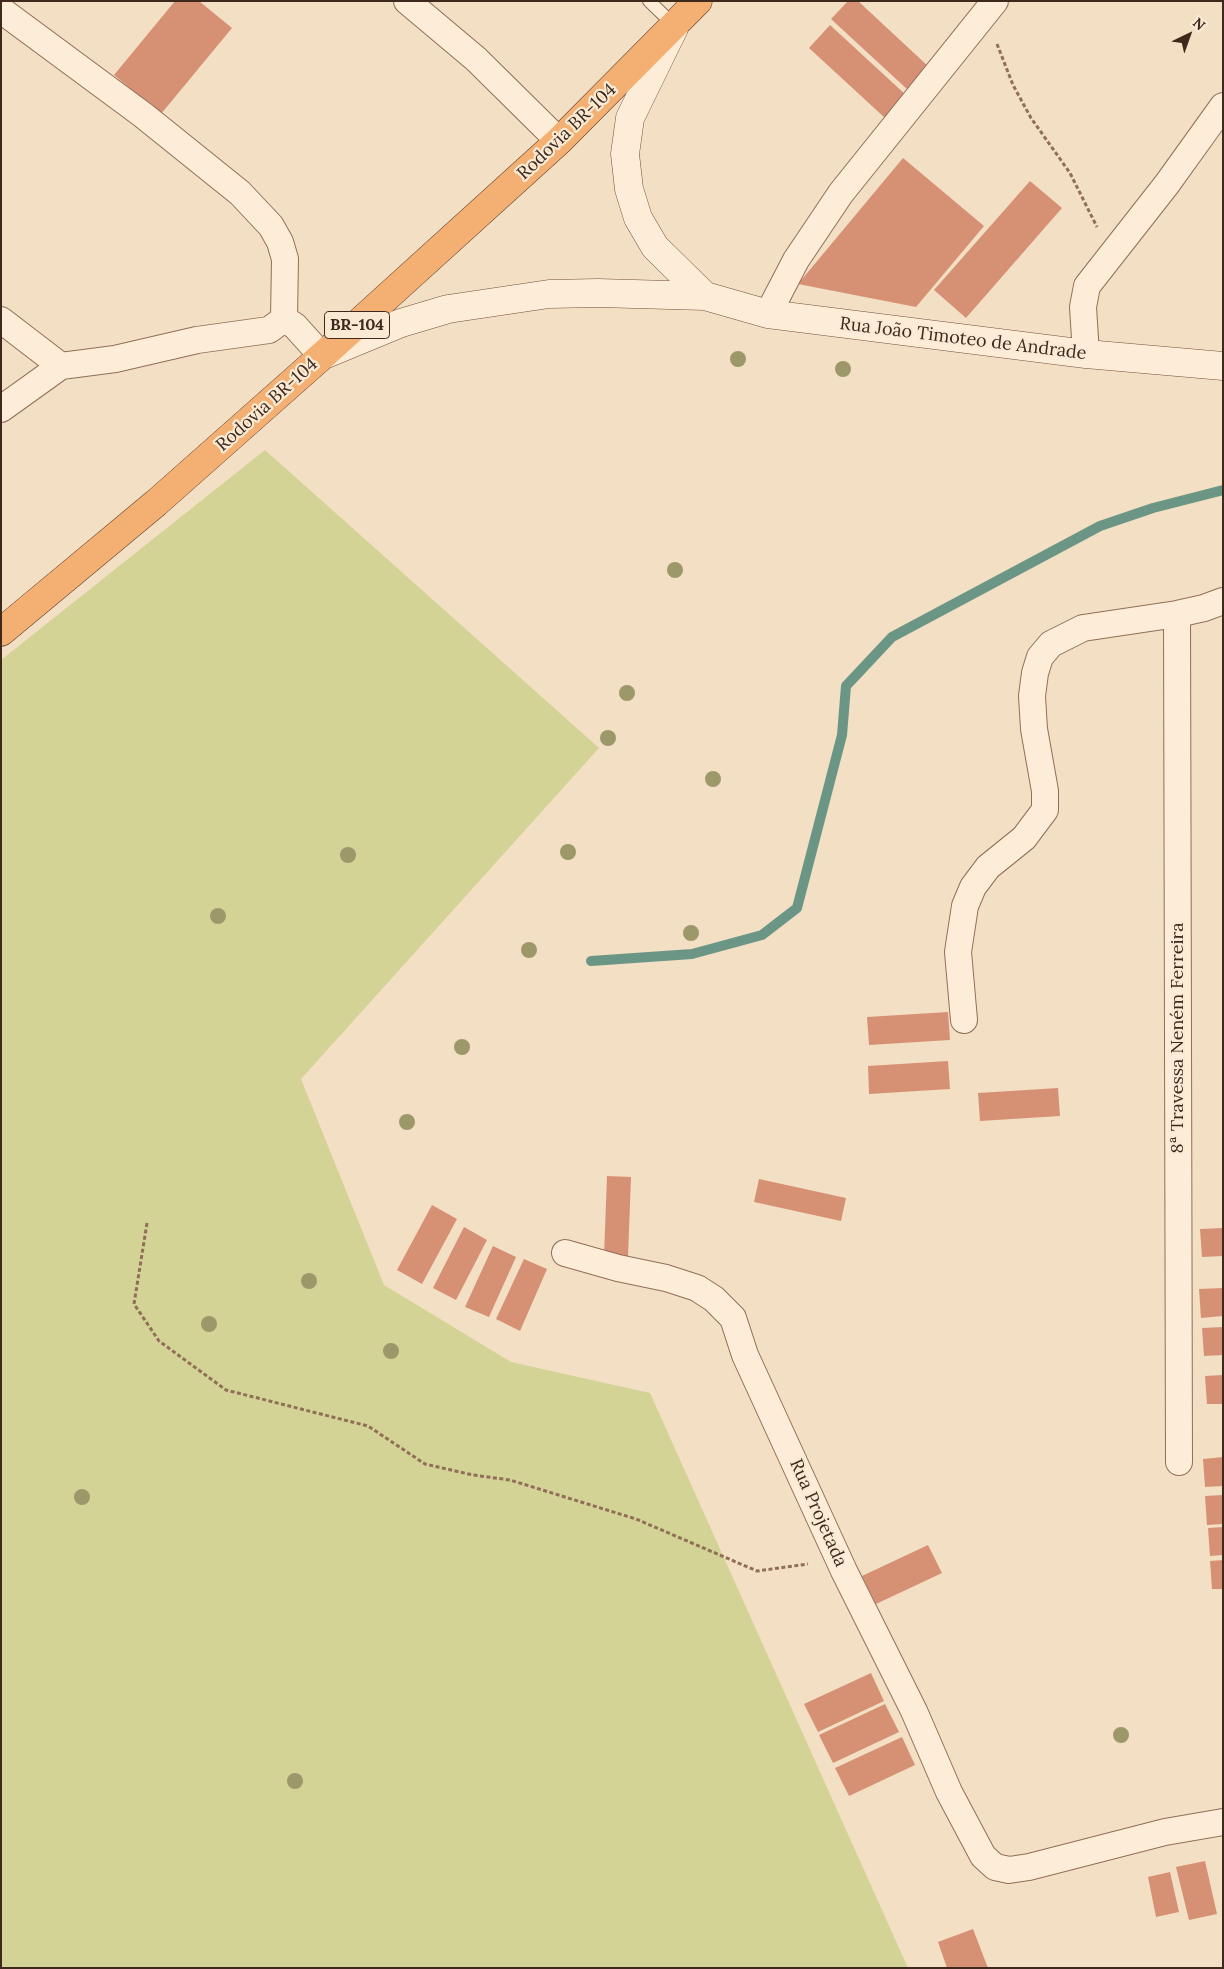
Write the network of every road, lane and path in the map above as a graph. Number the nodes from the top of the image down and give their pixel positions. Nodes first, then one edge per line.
1 (407, 1) edge
2 (649, 1) edge
3 (698, 1) edge
4 (990, 8) edge
5 (1, 10) edge
6 (675, 26) junction
7 (1223, 106) edge
8 (559, 141) junction
9 (1097, 228) dead end
10 (705, 296) junction
11 (768, 314) junction
12 (284, 319) junction
13 (1, 320) edge
14 (1086, 354) junction
15 (322, 356) junction
16 (61, 366) junction
17 (1223, 366) edge
18 (1, 409) edge
19 (1223, 601) edge
20 (1176, 614) junction
21 (1, 632) edge
22 (964, 1020) dead end
23 (147, 1223) dead end
24 (565, 1253) dead end
25 (1179, 1462) dead end
26 (844, 1571) junction
27 (1223, 1822) edge

1 - 8 street
2 - 6 lane
3 - 6 highway, Rodovia BR-104 / BR-104
4 - 9 path
4 - 11 street
5 - 12 street
6 - 8 highway, Rodovia BR-104 / BR-104
6 - 10 main road
7 - 14 street
8 - 15 highway, Rodovia BR-104 / BR-104
10 - 11 main road, Rua João Timoteo de Andrade
10 - 15 main road
11 - 14 main road, Rua João Timoteo de Andrade
12 - 15 street
12 - 16 street
13 - 16 street
14 - 17 main road, Rua João Timoteo de Andrade
15 - 21 highway, Rodovia BR-104 / BR-104
16 - 18 street
19 - 20 street
20 - 22 street
20 - 25 street, 8ª Travessa Neném Ferreira
23 - 26 path
24 - 26 street, Rua Projetada
26 - 27 street, Rua Projetada

